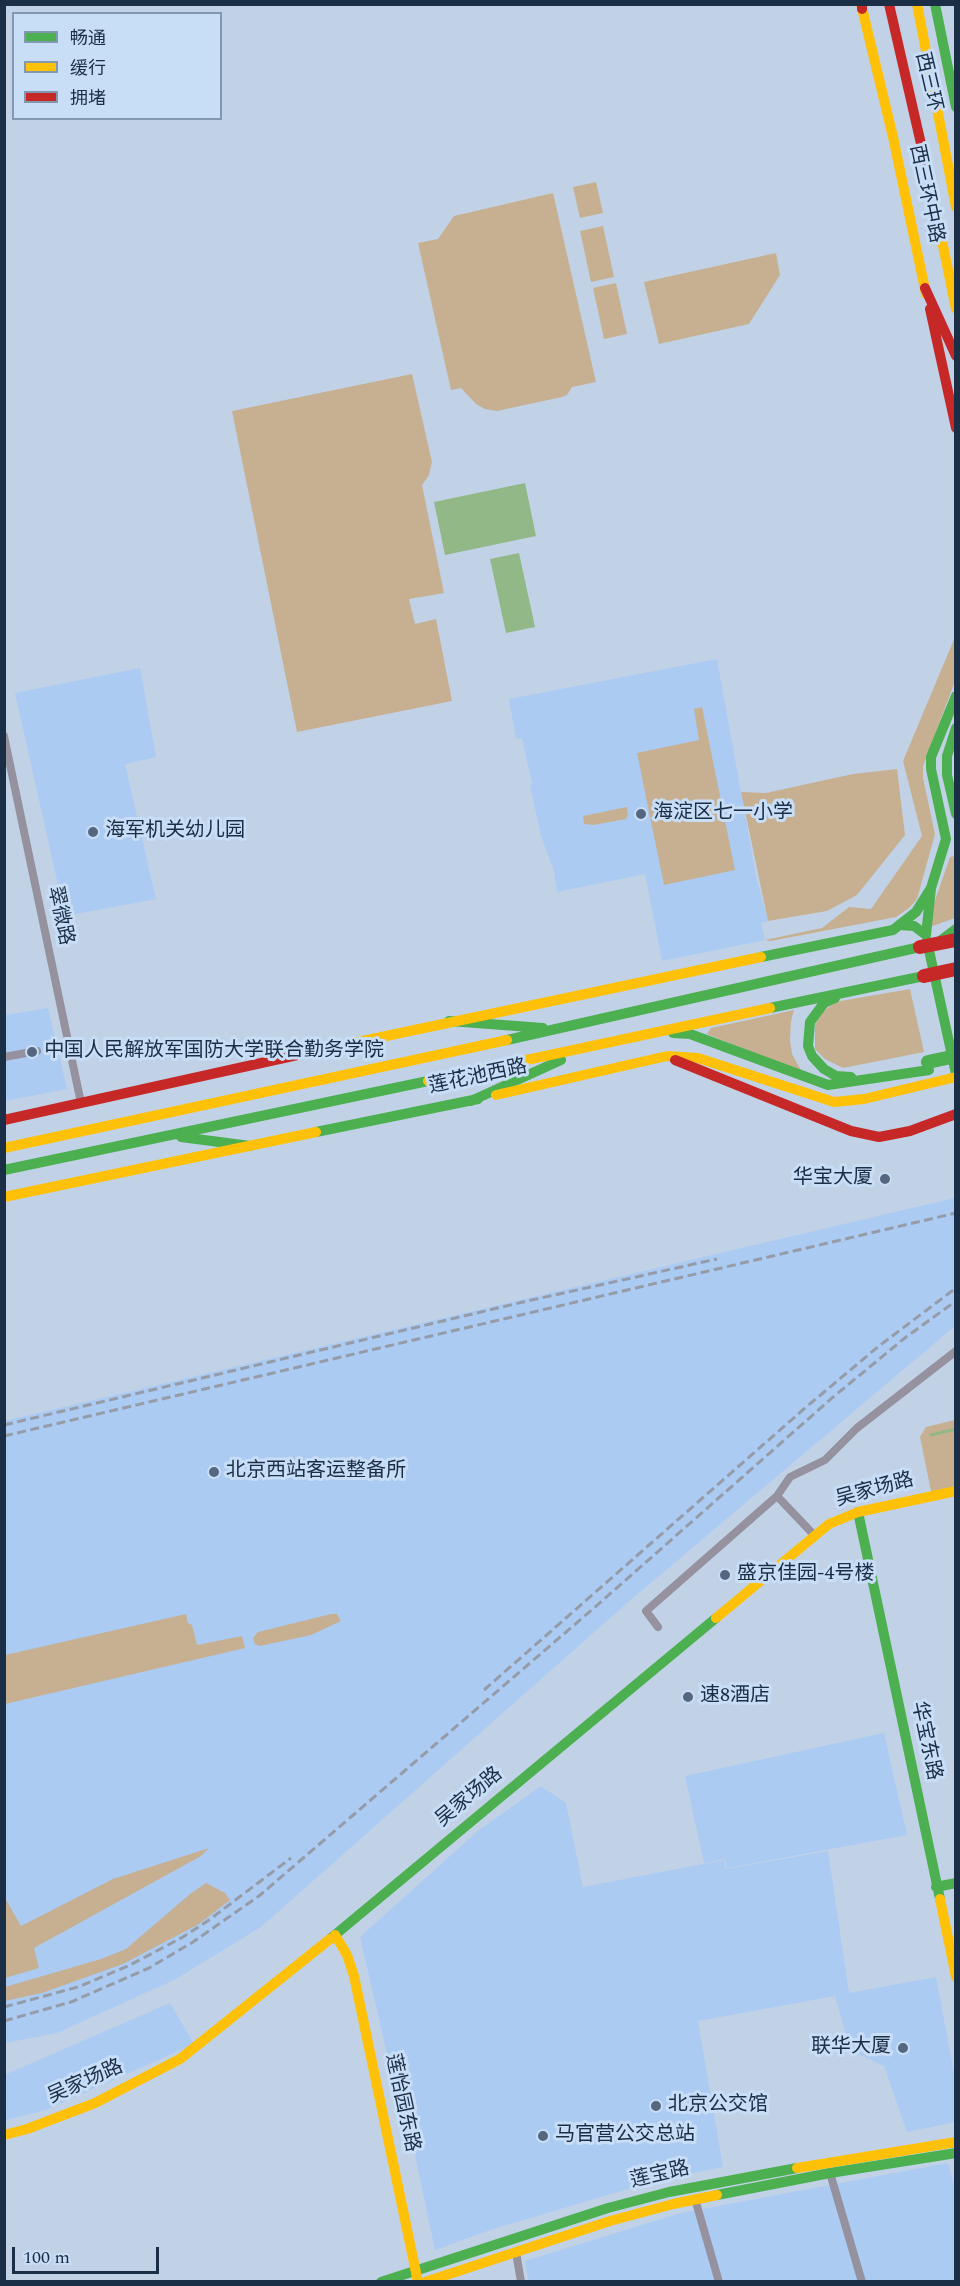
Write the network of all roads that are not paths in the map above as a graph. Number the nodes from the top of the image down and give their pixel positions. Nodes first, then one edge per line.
1 (889, 4) edge
2 (916, 4) edge
3 (935, 4) edge
4 (862, 6) edge
5 (956, 107) edge
6 (956, 207) edge
7 (925, 288) junction
8 (956, 309) edge
9 (956, 356) edge
10 (956, 428) edge
11 (956, 696) edge
12 (956, 728) edge
13 (4, 736) edge
14 (956, 814) edge
15 (951, 838) edge
16 (931, 888) junction
17 (899, 925) junction
18 (956, 929) edge
19 (956, 940) edge
20 (927, 942) junction
21 (956, 969) edge
22 (852, 991) junction
23 (449, 1021) junction
24 (561, 1029) junction
25 (658, 1032) junction
26 (588, 1048) junction
27 (37, 1051) dead end
28 (667, 1056) junction
29 (956, 1056) edge
30 (4, 1057) edge
31 (956, 1063) edge
32 (928, 1066) junction
33 (956, 1076) edge
34 (471, 1101) junction
35 (81, 1103) junction
36 (956, 1114) edge
37 (4, 1120) edge
38 (170, 1135) junction
39 (250, 1146) junction
40 (4, 1148) edge
41 (4, 1170) edge
42 (4, 1197) edge
43 (956, 1351) edge
44 (956, 1491) edge
45 (777, 1496) junction
46 (858, 1512) junction
47 (815, 1536) junction
48 (657, 1627) dead end
49 (956, 1882) edge
50 (936, 1887) junction
51 (335, 1935) junction
52 (956, 1977) edge
53 (4, 2135) edge
54 (956, 2142) edge
55 (956, 2153) edge
56 (830, 2173) junction
57 (695, 2199) junction
58 (516, 2252) junction
59 (420, 2278) edge
60 (381, 2282) edge
61 (521, 2282) edge
62 (719, 2282) edge
63 (862, 2282) edge

1 - 8 main road, 西三环
2 - 6 main road, 西三环
3 - 5 main road
4 - 7 main road, 西三环中路
7 - 9 main road
7 - 10 main road, 西三环中路
11 - 15 main road
12 - 14 main road
13 - 35 street, 翠微路
15 - 16 main road
16 - 17 main road
16 - 20 main road
17 - 20 main road
17 - 23 main road
18 - 20 main road
19 - 20 main road, 莲花池西路, bridge
20 - 24 main road, 莲花池西路
20 - 33 main road
21 - 22 main road, 莲花池西路, bridge
22 - 25 main road, 莲花池西路
22 - 32 main road
23 - 24 main road
23 - 35 main road
24 - 40 main road, 莲花池西路
25 - 26 main road, 莲花池西路
25 - 32 main road
26 - 34 main road
26 - 38 main road, 莲花池西路
27 - 30 street
28 - 33 main road, 莲花池西路
28 - 34 main road, 莲花池西路
28 - 36 main road
29 - 32 main road, bridge
31 - 32 main road
34 - 39 main road, 莲花池西路
35 - 37 main road
38 - 39 main road
38 - 41 main road, 莲花池西路
39 - 42 main road, 莲花池西路
43 - 45 street
44 - 46 main road, 吴家场路
45 - 47 street
45 - 48 street
46 - 47 main road, 吴家场路
46 - 50 main road, 华宝东路
47 - 51 main road, 吴家场路
49 - 50 main road
50 - 52 main road, 华宝东路
51 - 53 main road, 吴家场路
51 - 59 main road, 莲怡园东路
54 - 59 main road, 莲宝路
55 - 56 main road, 莲宝路
56 - 57 main road, 莲宝路
56 - 63 street
57 - 58 main road, 莲宝路
57 - 62 street
58 - 59 main road, 莲宝路
58 - 61 street
59 - 60 main road, 莲宝路

